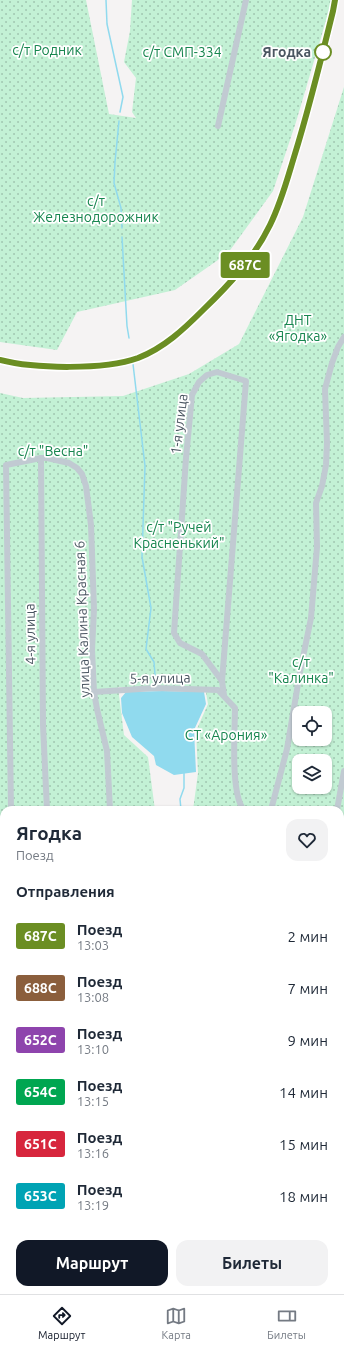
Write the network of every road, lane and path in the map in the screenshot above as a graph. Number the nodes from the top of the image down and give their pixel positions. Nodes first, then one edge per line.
1 (246, 0) edge
2 (218, 126) dead end
3 (344, 337) edge
4 (41, 458) junction
5 (222, 681) junction
6 (94, 692) junction
7 (224, 695) junction
8 (344, 771) edge
9 (12, 806) edge
10 (47, 806) edge
11 (110, 806) edge
12 (242, 806) edge
13 (272, 806) edge
14 (339, 806) edge

1 - 2 street
3 - 13 street
4 - 6 street, улица Калина Красная 6
4 - 9 street
4 - 10 street, 4-я улица
5 - 5 street, 1-я улица
5 - 7 street, 1-я улица
6 - 7 street, 5-я улица
6 - 11 street, улица Калина Красная 6
7 - 12 street
8 - 14 street

